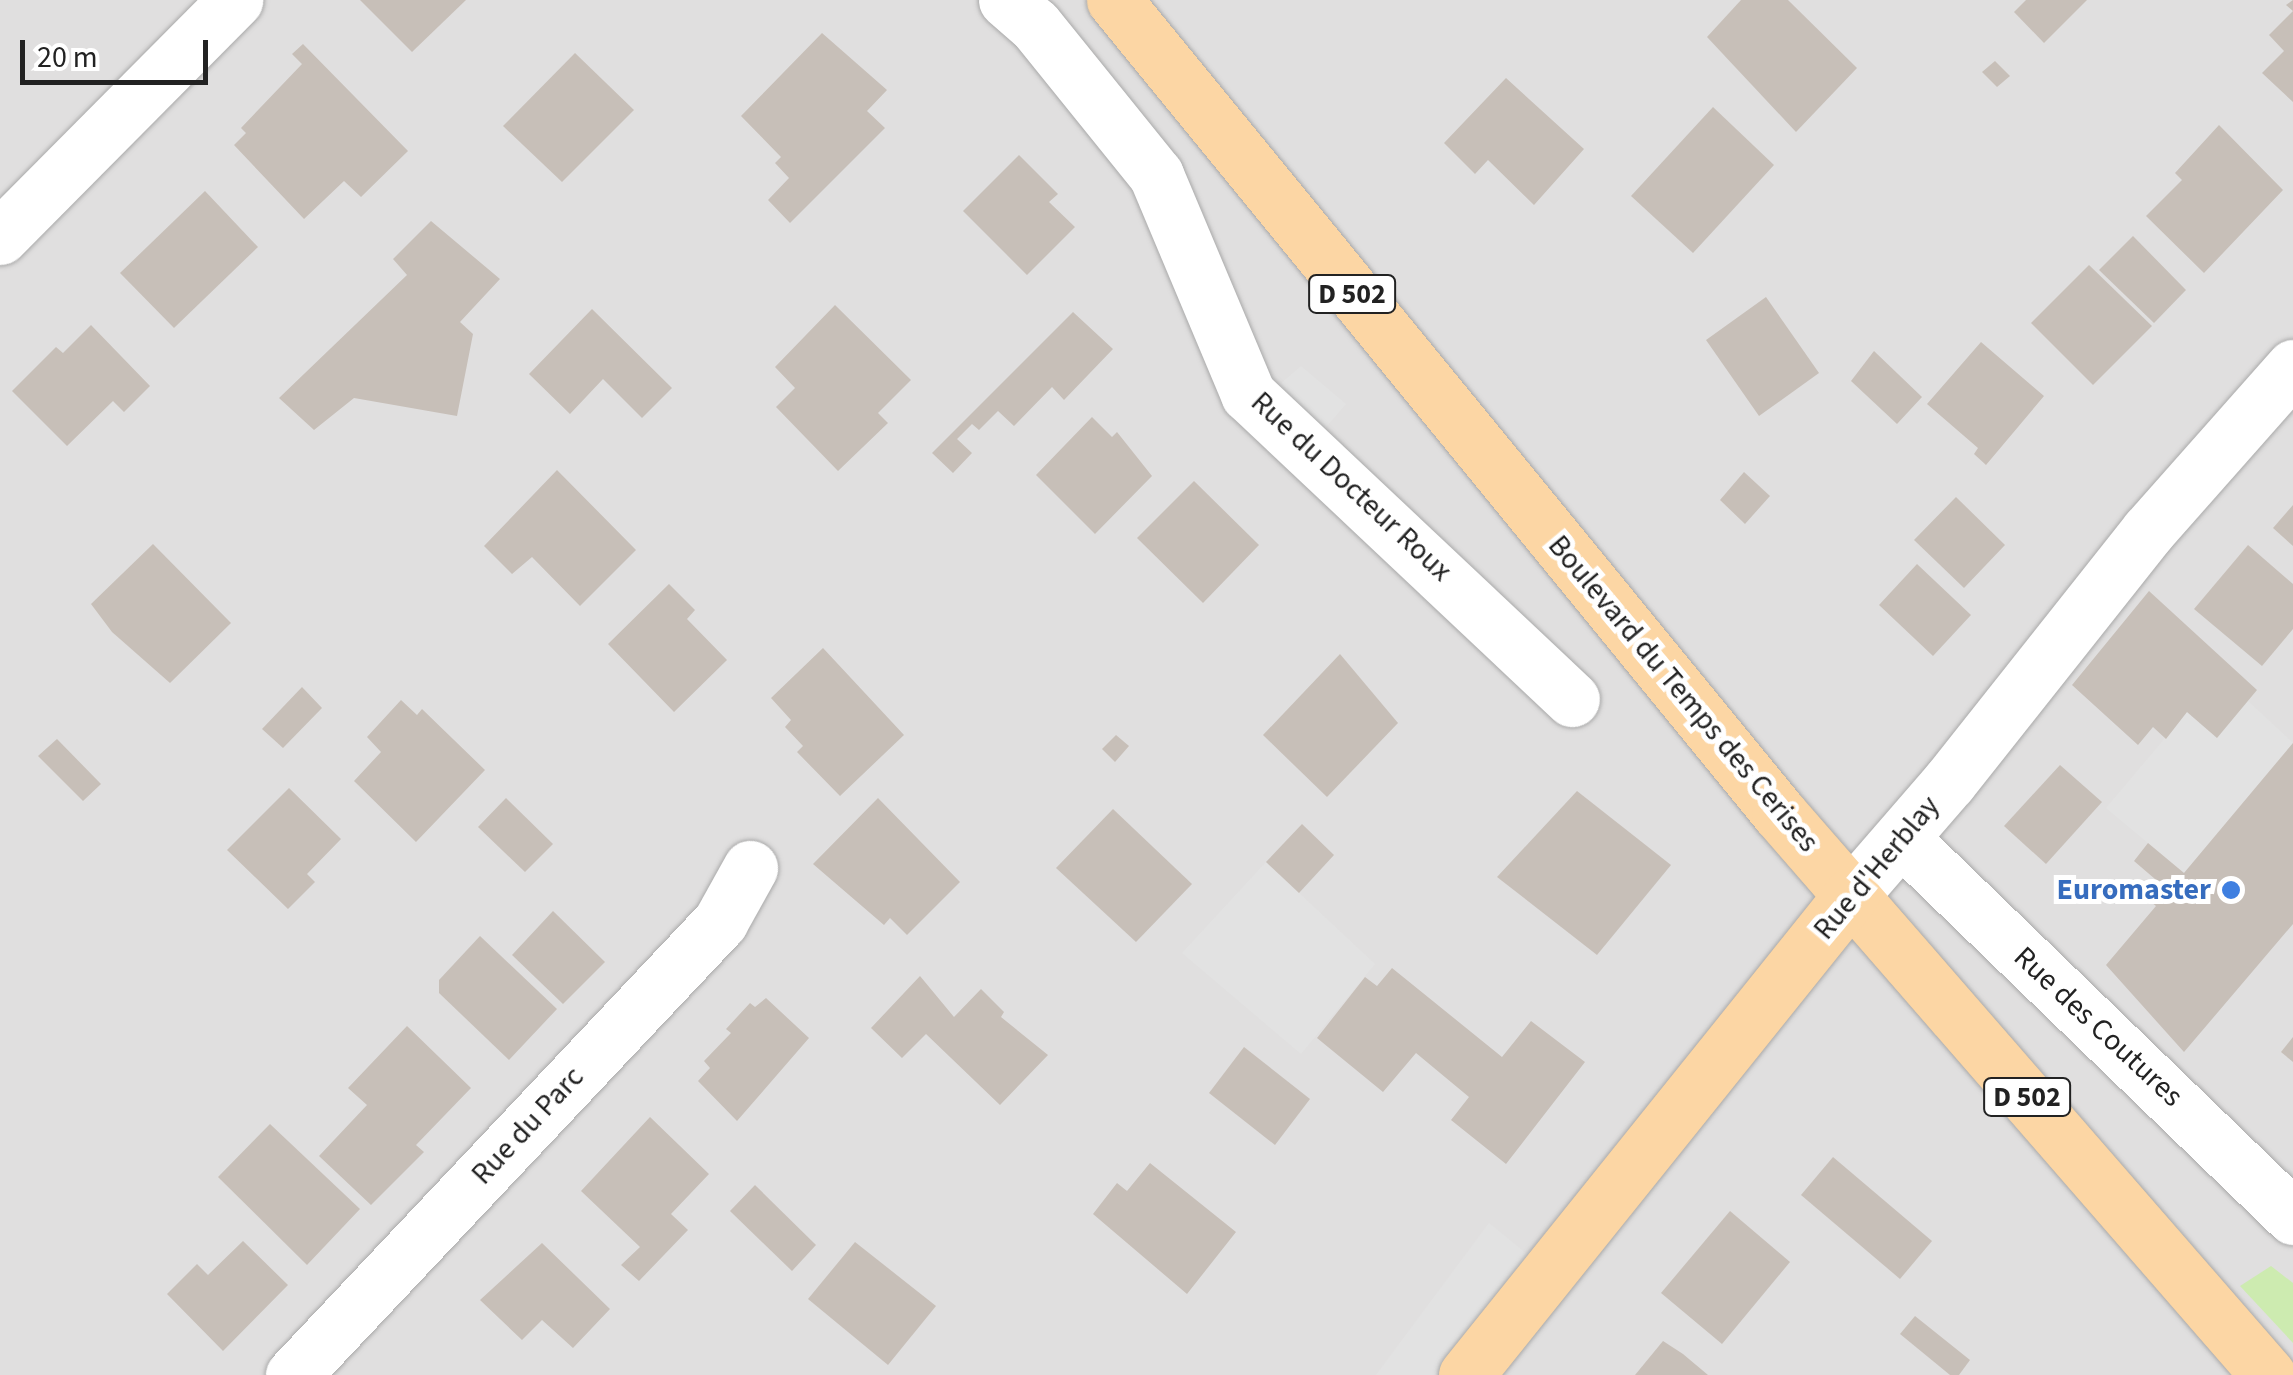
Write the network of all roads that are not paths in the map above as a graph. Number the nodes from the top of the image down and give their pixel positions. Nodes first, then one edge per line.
1 (235, 0) edge
2 (1006, 0) edge
3 (1114, 0) edge
4 (0, 237) edge
5 (2293, 367) edge
6 (1572, 699) dead end
7 (1902, 839) junction
8 (750, 868) dead end
9 (1852, 894) junction
10 (2293, 1216) edge
11 (292, 1375) edge
12 (1466, 1375) edge
13 (2268, 1375) edge

1 - 4 street
2 - 6 street, Rue du Docteur Roux
3 - 9 main road, Boulevard du Temps des Cerises / D 502
5 - 7 street, Rue d'Herblay
7 - 9 street, Rue d'Herblay
7 - 10 street, Rue des Coutures
8 - 11 street, Rue du Parc
9 - 12 main road, Rue d'Herblay
9 - 13 main road, Boulevard du Temps des Cerises / D 502

